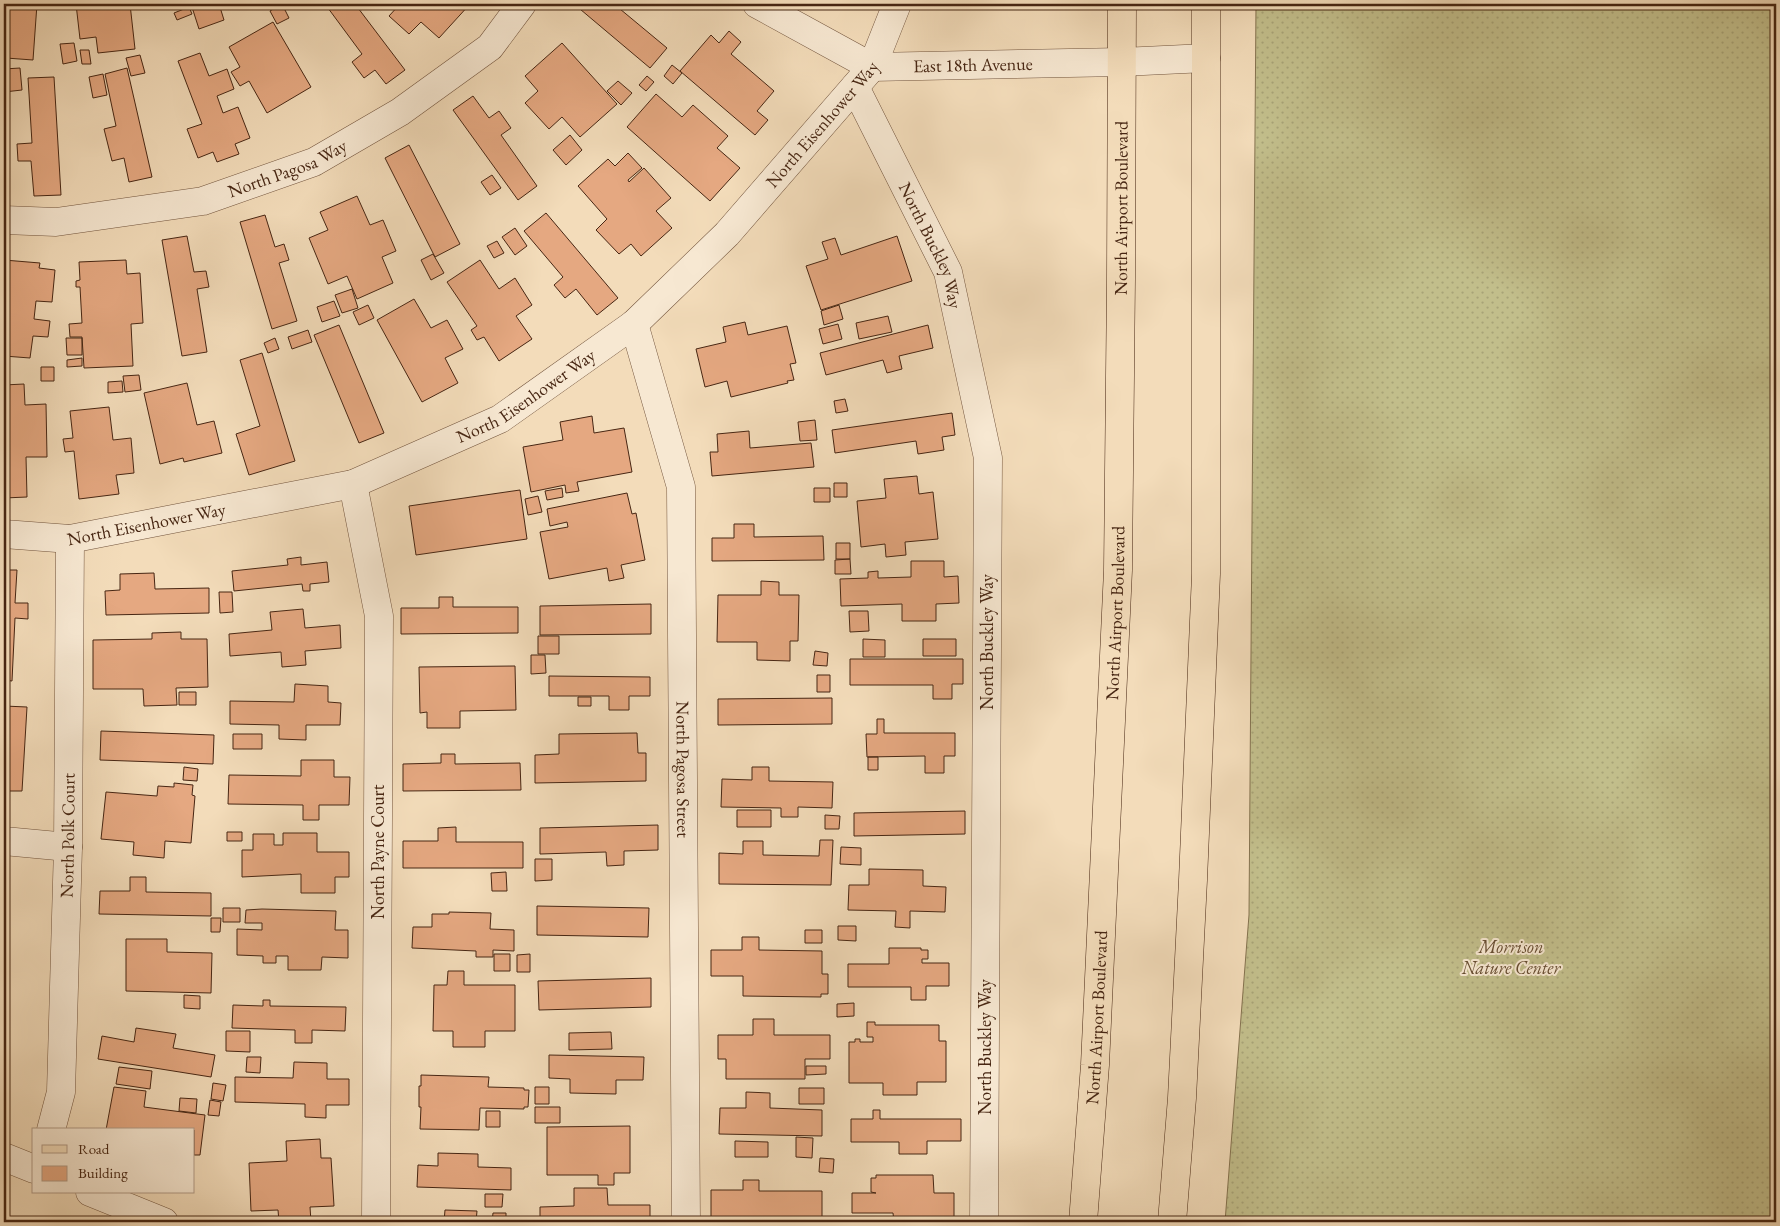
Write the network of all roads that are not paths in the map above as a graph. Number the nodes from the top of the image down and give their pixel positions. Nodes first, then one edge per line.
1 (522, 4) edge
2 (757, 4) edge
3 (897, 4) edge
4 (1122, 4) edge
5 (1206, 4) edge
6 (1206, 58) junction
7 (1122, 62) junction
8 (864, 77) junction
9 (4, 220) edge
10 (634, 324) junction
11 (353, 484) junction
12 (4, 534) edge
13 (70, 540) junction
14 (4, 841) edge
15 (68, 847) junction
16 (52, 1128) edge
17 (4, 1157) edge
18 (32, 1168) edge
19 (95, 1194) edge
20 (164, 1222) edge
21 (376, 1222) edge
22 (686, 1222) edge
23 (984, 1222) edge
24 (1083, 1222) edge
25 (1172, 1222) edge

1 - 9 street, North Pagosa Way
2 - 8 street, East 18th Avenue
3 - 8 street, North Eisenhower Way
4 - 7 main road, North Airport Boulevard
5 - 6 main road
6 - 7 street, East 18th Avenue
6 - 25 main road
7 - 8 street, East 18th Avenue
7 - 24 main road, North Airport Boulevard
8 - 10 street, North Eisenhower Way
8 - 23 street, North Buckley Way
10 - 11 street, North Eisenhower Way
10 - 22 street, North Pagosa Street
11 - 13 street, North Eisenhower Way
11 - 21 street, North Payne Court
12 - 13 street, North Eisenhower Way
13 - 15 street, North Polk Court
14 - 15 street
15 - 16 street, North Polk Court
17 - 18 street
19 - 20 street

